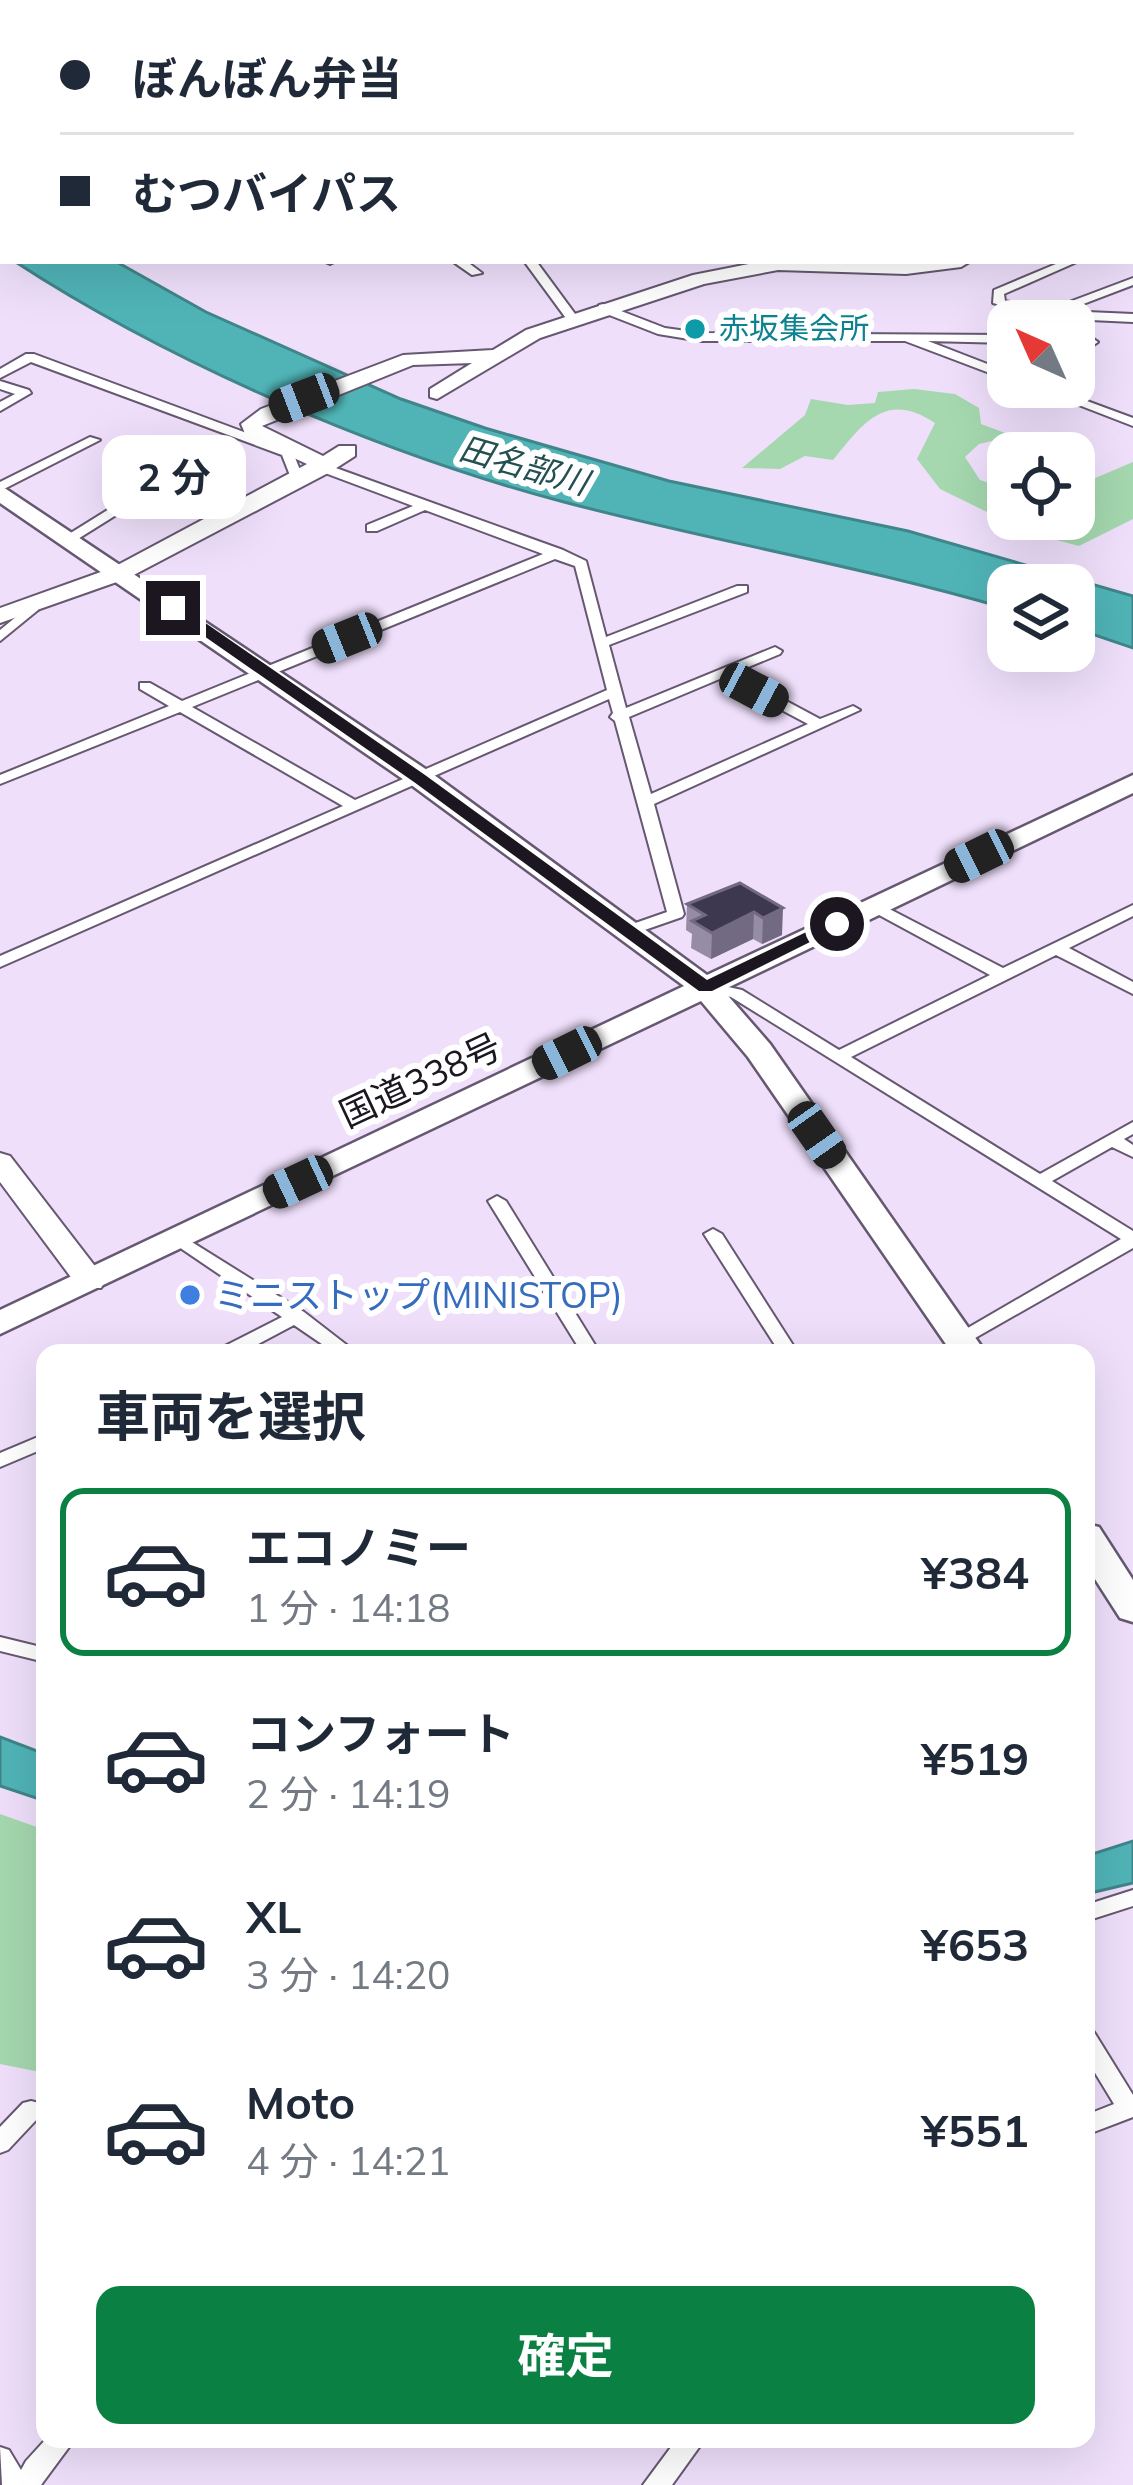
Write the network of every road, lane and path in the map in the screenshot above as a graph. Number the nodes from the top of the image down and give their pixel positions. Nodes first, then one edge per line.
1 (462, 264) edge
2 (532, 264) edge
3 (938, 264) edge
4 (1066, 264) edge
5 (476, 273) dead end
6 (1133, 281) edge
7 (1000, 300) edge
8 (1083, 300) edge
9 (603, 308) junction
10 (1095, 316) edge
11 (572, 318) junction
12 (1133, 318) edge
13 (907, 337) junction
14 (987, 339) edge
15 (502, 352) junction
16 (987, 368) edge
17 (0, 374) edge
18 (0, 385) edge
19 (437, 392) dead end
20 (0, 407) edge
21 (1095, 408) edge
22 (1133, 422) edge
23 (94, 440) dead end
24 (347, 451) dead end
25 (188, 464) dead end
26 (322, 467) junction
27 (298, 480) junction
28 (0, 489) edge
29 (426, 505) junction
30 (372, 527) dead end
31 (68, 539) junction
32 (558, 553) junction
33 (120, 573) junction
34 (742, 589) dead end
35 (33, 607) junction
36 (0, 616) edge
37 (0, 638) edge
38 (600, 644) junction
39 (775, 651) dead end
40 (262, 671) junction
41 (722, 673) junction
42 (146, 686) dead end
43 (612, 693) junction
44 (181, 706) junction
45 (853, 710) dead end
46 (617, 717) junction
47 (820, 725) junction
48 (420, 778) junction
49 (0, 781) edge
50 (1133, 783) edge
51 (647, 801) junction
52 (356, 806) junction
53 (874, 906) junction
54 (1133, 910) edge
55 (630, 930) junction
56 (1056, 948) junction
57 (0, 962) edge
58 (1003, 975) junction
59 (705, 987) junction
60 (1133, 989) edge
61 (841, 1056) junction
62 (1133, 1127) edge
63 (1111, 1139) junction
64 (1133, 1152) edge
65 (0, 1162) edge
66 (1039, 1182) junction
67 (496, 1201) dead end
68 (713, 1234) dead end
69 (179, 1239) junction
70 (1133, 1240) edge
71 (91, 1281) junction
72 (298, 1316) junction
73 (0, 1323) edge
74 (244, 1344) edge
75 (336, 1344) edge
76 (585, 1344) edge
77 (783, 1344) edge
78 (963, 1344) edge
79 (970, 1344) edge
80 (36, 1444) edge
81 (0, 1461) edge
82 (1095, 1550) edge
83 (1132, 1607) edge
84 (0, 1644) edge
85 (36, 1652) edge
86 (1133, 1898) edge
87 (1095, 1910) edge
88 (1095, 2052) edge
89 (1130, 2107) edge
90 (31, 2110) dead end
91 (1095, 2121) edge
92 (0, 2143) edge
93 (54, 2448) edge
94 (685, 2448) edge
95 (0, 2458) edge
96 (16, 2485) edge
97 (28, 2485) edge
98 (657, 2485) edge

1 - 5 street
2 - 11 street
3 - 9 main road
4 - 7 street
6 - 8 street
9 - 11 main road
9 - 13 street
10 - 12 street
11 - 15 main road
13 - 14 street
13 - 16 street
15 - 19 main road
15 - 26 main road
17 - 27 street
18 - 20 street
21 - 22 street
23 - 28 street
24 - 26 main road
25 - 31 street
26 - 27 main road
26 - 29 street
27 - 33 main road
28 - 31 highway
29 - 30 street
29 - 32 street
31 - 33 highway
32 - 38 street
32 - 40 street
33 - 35 main road
33 - 40 highway
34 - 38 street
35 - 36 main road
35 - 37 street
38 - 43 street
39 - 41 street
40 - 44 street
40 - 48 highway
41 - 46 street
41 - 47 street
42 - 44 street
43 - 46 street
43 - 48 street
44 - 49 street
44 - 52 street
45 - 47 street
46 - 51 street
47 - 51 street
48 - 52 street
48 - 55 highway
50 - 53 highway, 国道338号
51 - 55 street
52 - 57 street
53 - 58 street
53 - 59 highway, 国道338号
54 - 56 street
55 - 59 highway
56 - 58 street
56 - 60 street
58 - 61 street
59 - 61 street
59 - 69 highway, 国道338号
59 - 78 highway
61 - 66 street
62 - 63 street
63 - 64 street
63 - 66 street
65 - 71 main road
66 - 70 street
67 - 76 street
68 - 77 street
69 - 71 highway, 国道338号
69 - 72 street
70 - 79 street
71 - 73 highway, 国道338号
72 - 74 street
72 - 75 street
80 - 81 street
82 - 83 highway
84 - 85 street
86 - 87 street
88 - 89 street
89 - 91 street
90 - 92 street
93 - 97 street
94 - 98 street
95 - 96 street

